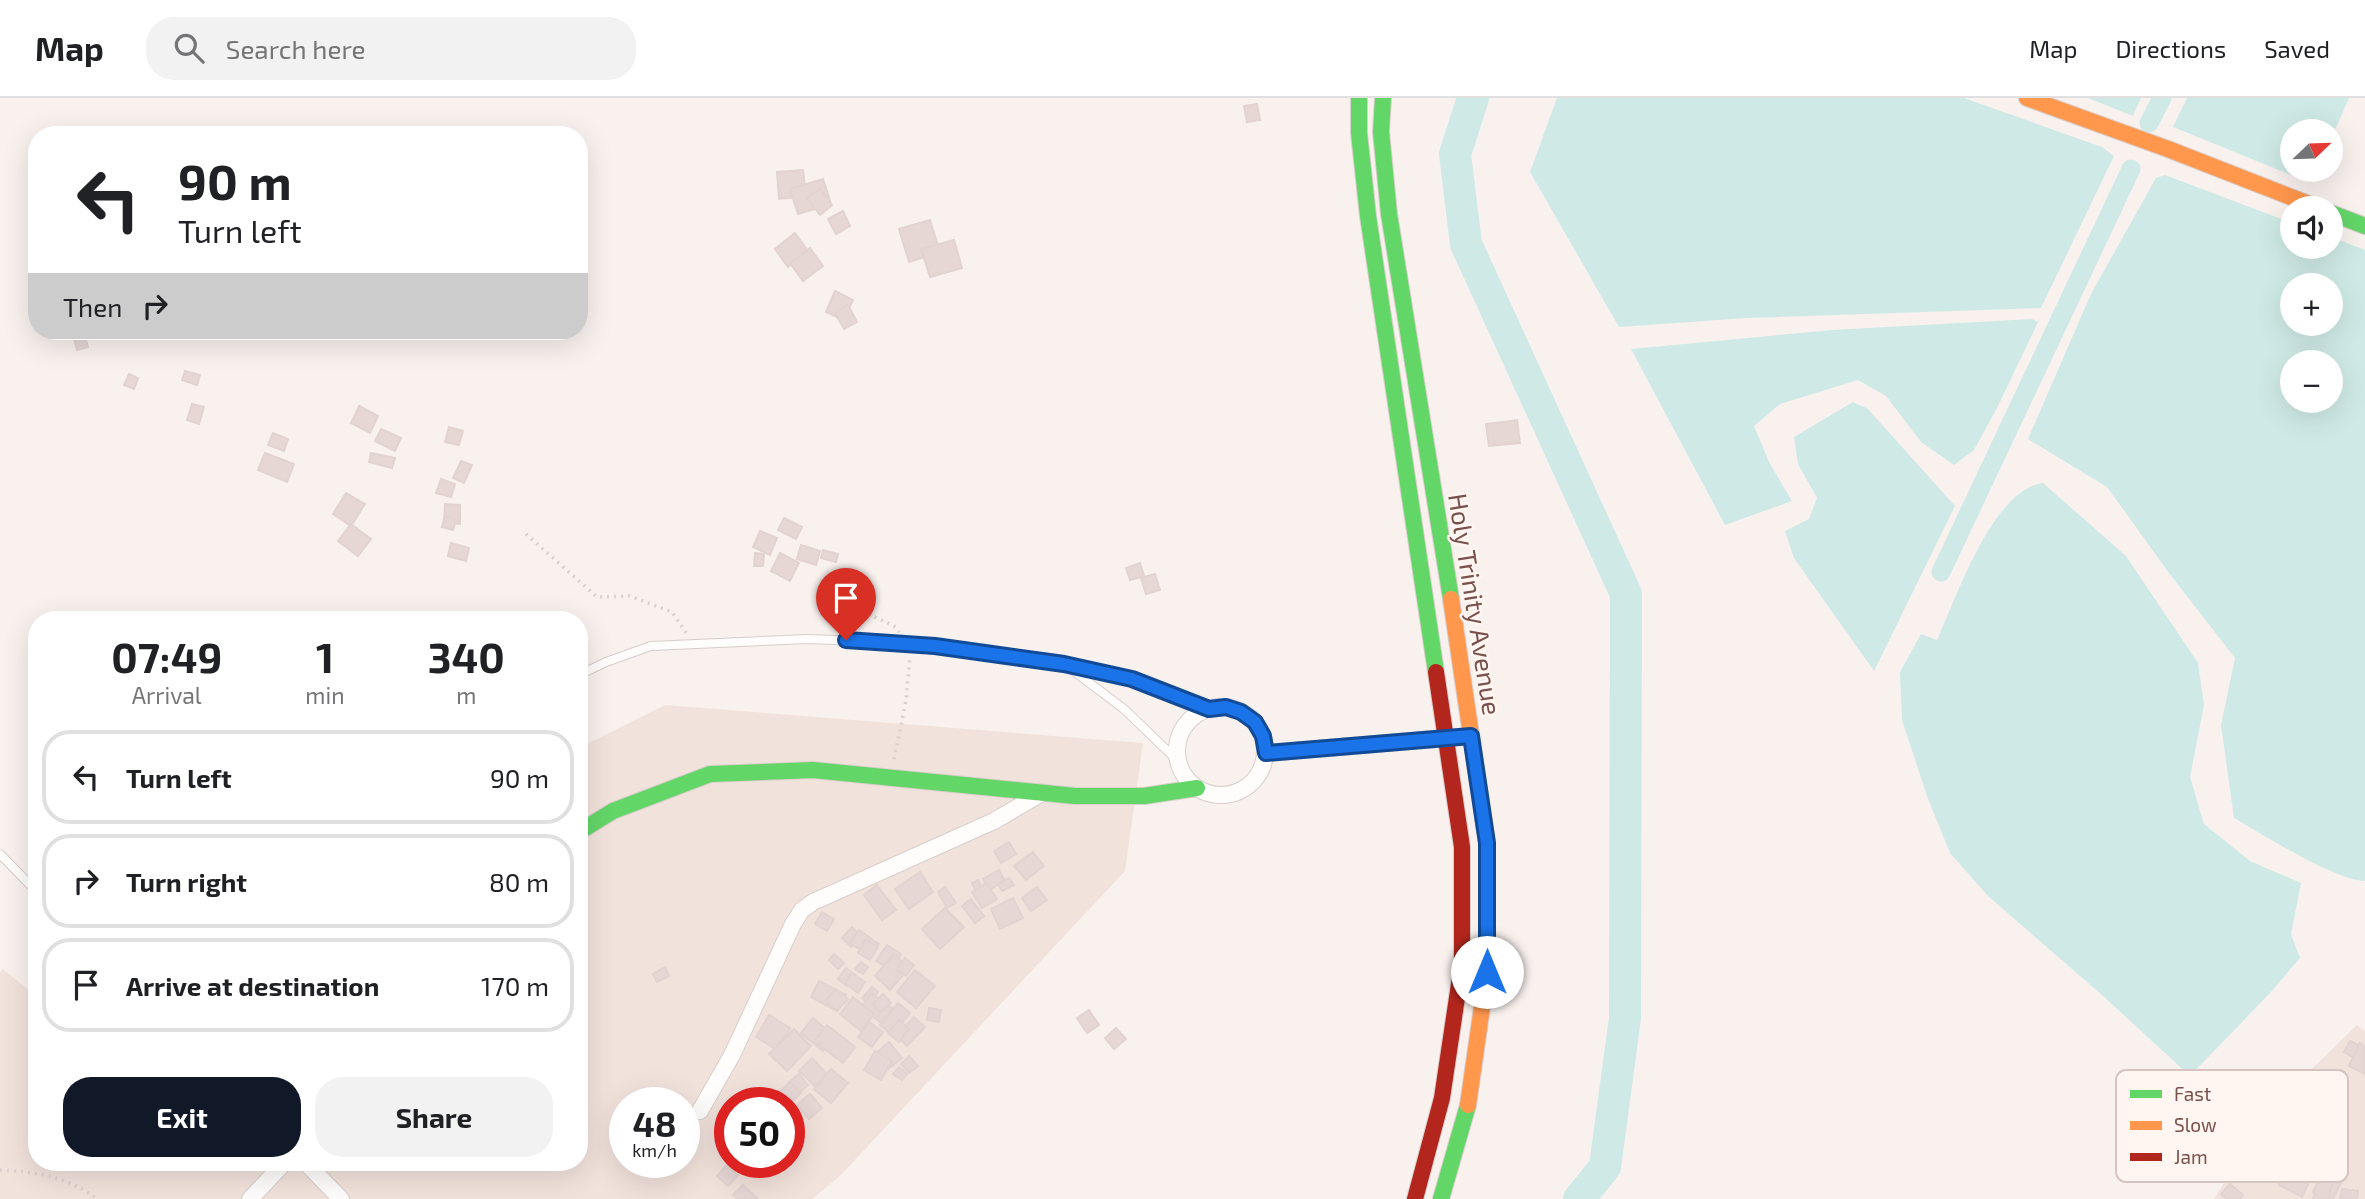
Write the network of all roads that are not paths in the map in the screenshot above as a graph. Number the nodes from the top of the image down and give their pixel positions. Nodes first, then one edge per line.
1 (1359, 98) edge
2 (1383, 98) edge
3 (2027, 98) edge
4 (2288, 196) edge
5 (2343, 218) edge
6 (2365, 226) edge
7 (1064, 664) junction
8 (588, 671) edge
9 (1209, 709) junction
10 (1471, 736) junction
11 (1446, 740) junction
12 (1266, 753) junction
13 (1178, 761) junction
14 (1196, 788) junction
15 (1040, 794) junction
16 (588, 826) edge
17 (0, 854) edge
18 (28, 883) edge
19 (700, 1111) dead end
20 (276, 1171) edge
21 (314, 1171) edge
22 (250, 1199) edge
23 (341, 1199) edge
24 (1415, 1199) edge
25 (1441, 1199) edge

1 - 11 main road, Holy Trinity Avenue
2 - 10 main road, Holy Trinity Avenue
3 - 4 main road
5 - 6 main road
7 - 8 lane
7 - 9 lane
7 - 13 lane
9 - 12 street
9 - 13 street
10 - 11 street
10 - 25 main road, Holy Trinity Avenue
11 - 12 street
11 - 24 main road, Holy Trinity Avenue
12 - 14 street
13 - 14 street
14 - 15 main road
15 - 16 main road
15 - 19 street
17 - 18 lane
20 - 22 street
21 - 23 street

